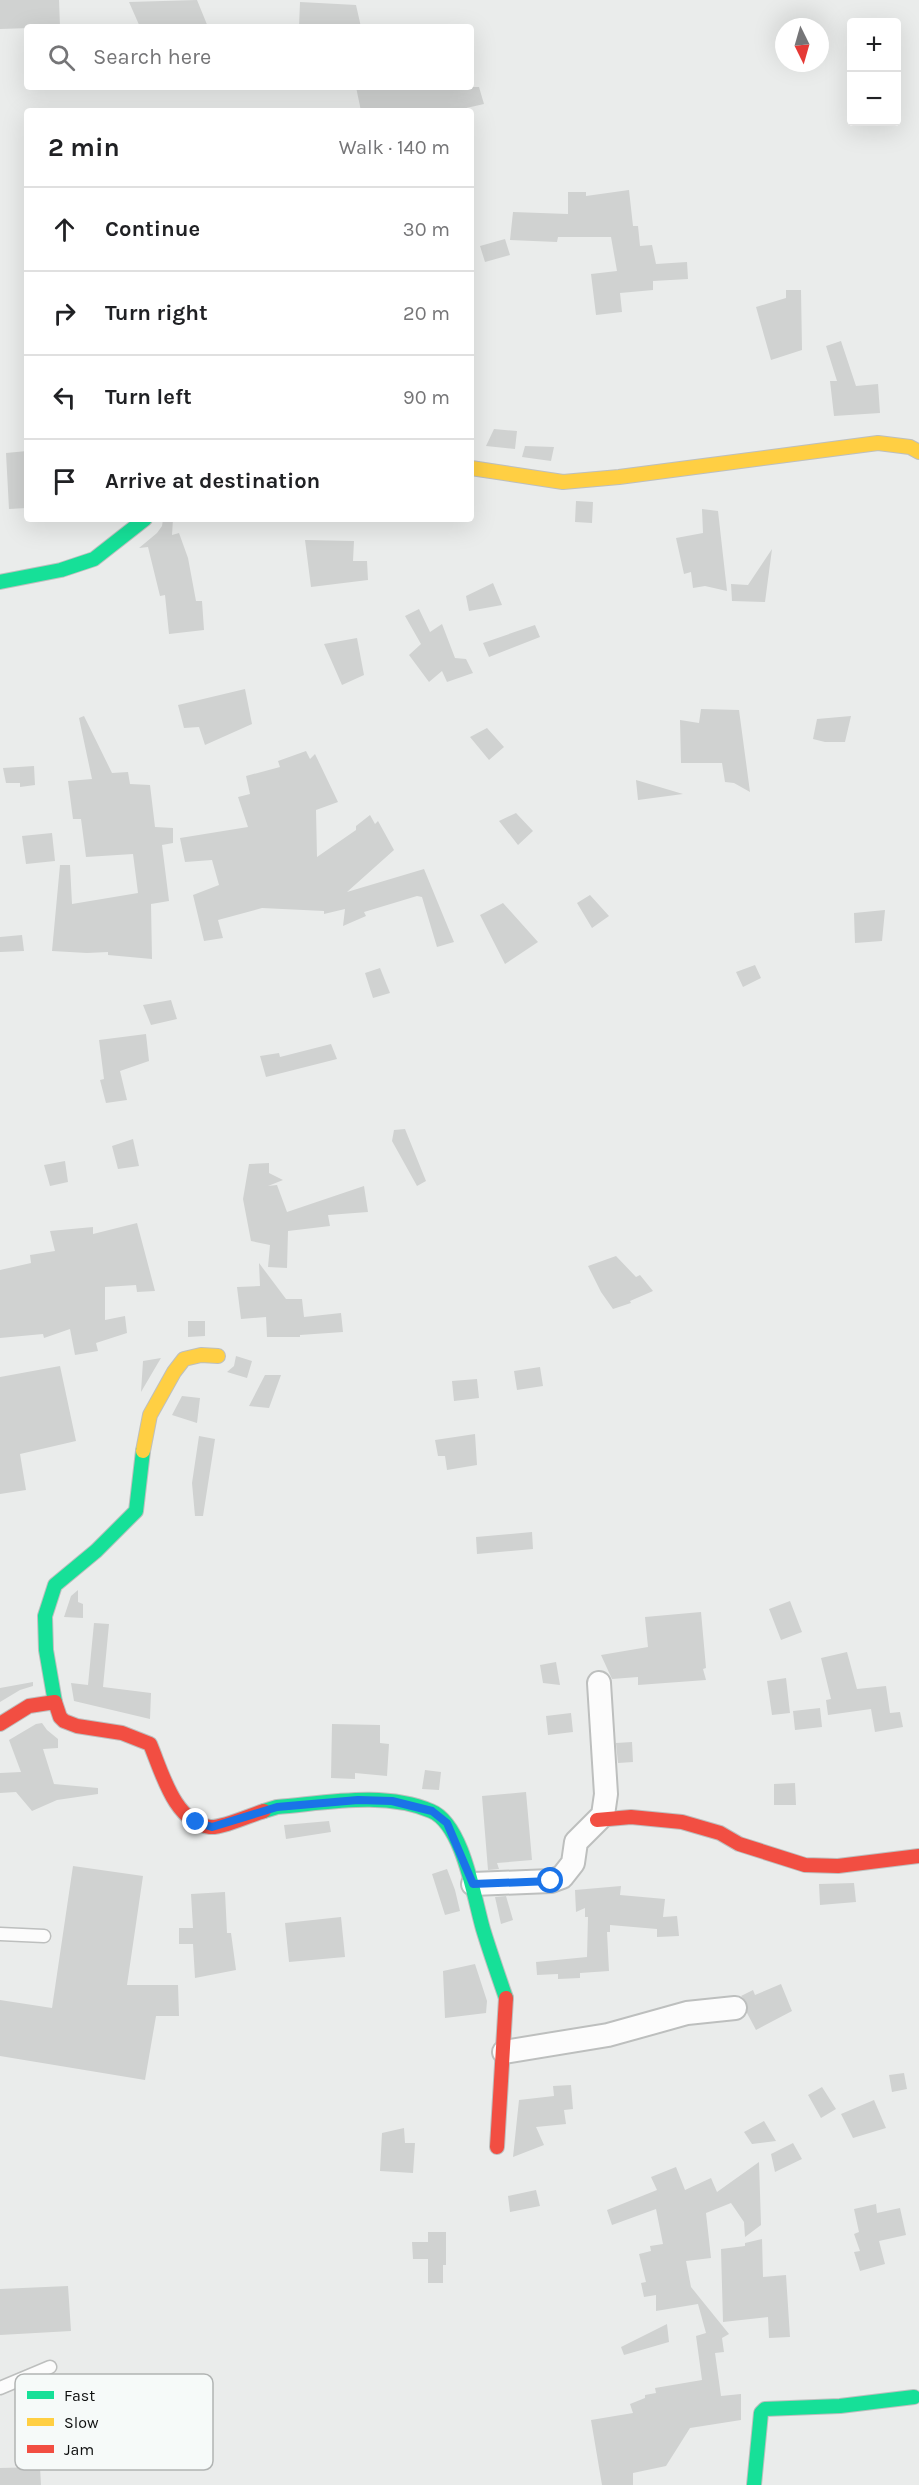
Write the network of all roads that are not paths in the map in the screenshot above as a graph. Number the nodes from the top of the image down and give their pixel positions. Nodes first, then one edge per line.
1 (919, 452) edge
2 (474, 468) edge
3 (141, 522) edge
4 (0, 582) edge
5 (218, 1356) dead end
6 (599, 1683) dead end
7 (55, 1702) junction
8 (0, 1724) edge
9 (597, 1820) junction
10 (919, 1856) edge
11 (473, 1884) junction
12 (0, 1934) edge
13 (44, 1936) dead end
14 (735, 2008) dead end
15 (504, 2052) junction
16 (497, 2147) dead end
17 (50, 2367) dead end
18 (33, 2374) edge
19 (15, 2382) edge
20 (0, 2388) edge
21 (915, 2397) dead end
22 (754, 2485) edge

1 - 2 street
3 - 4 street
5 - 7 street
6 - 9 street
7 - 8 street
7 - 11 street
9 - 10 street
9 - 11 street
11 - 15 street
12 - 13 lane
14 - 15 street
15 - 16 street
17 - 18 lane
19 - 20 lane
21 - 22 street

